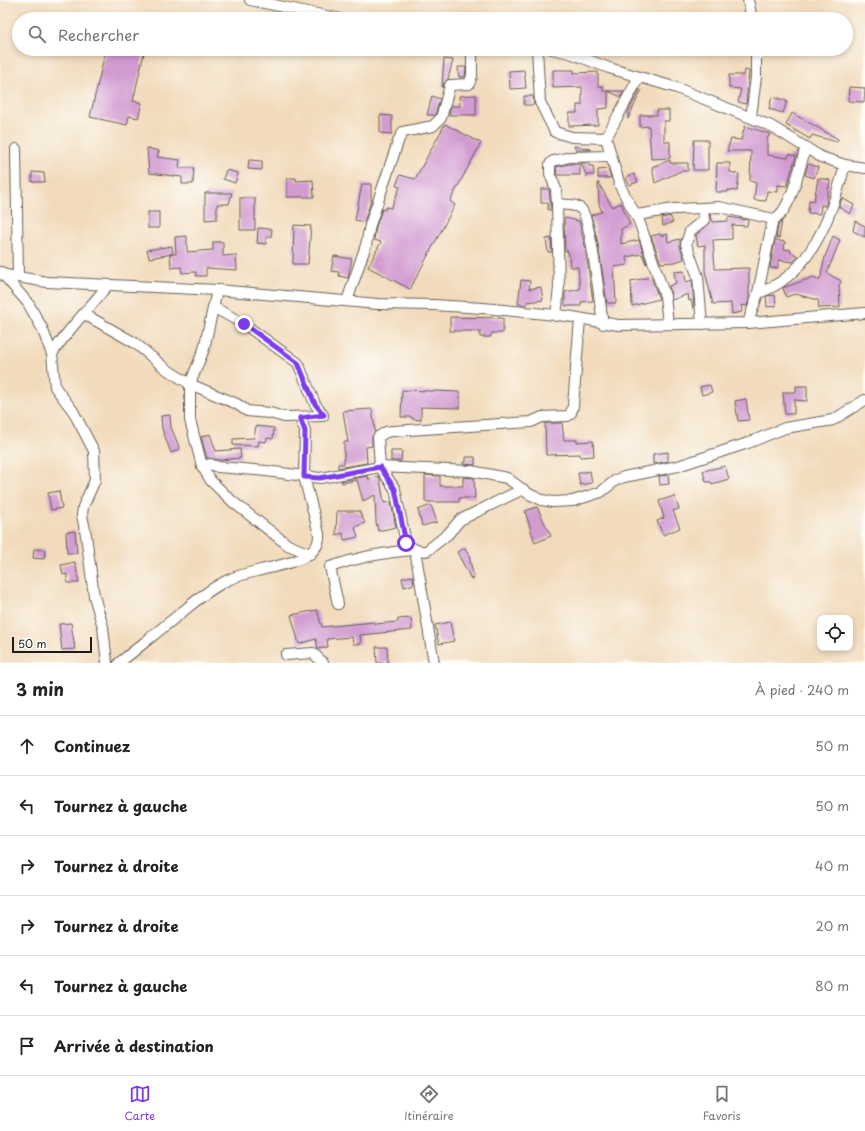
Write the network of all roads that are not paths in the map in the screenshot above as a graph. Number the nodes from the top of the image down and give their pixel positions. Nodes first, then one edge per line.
1 (250, 0) edge
2 (748, 0) edge
3 (307, 12) edge
4 (751, 12) edge
5 (472, 56) edge
6 (537, 56) edge
7 (578, 56) edge
8 (756, 56) edge
9 (639, 77) junction
10 (751, 117) junction
11 (606, 138) junction
12 (806, 147) junction
13 (16, 149) dead end
14 (610, 156) junction
15 (845, 165) junction
16 (865, 168) edge
17 (557, 204) junction
18 (703, 208) junction
19 (637, 215) junction
20 (774, 219) junction
21 (1, 273) edge
22 (18, 276) junction
23 (107, 286) junction
24 (217, 290) junction
25 (758, 293) junction
26 (347, 301) junction
27 (213, 307) junction
28 (865, 313) edge
29 (84, 314) junction
30 (556, 316) junction
31 (580, 319) junction
32 (748, 323) junction
33 (603, 324) junction
34 (668, 324) junction
35 (702, 324) junction
36 (52, 354) junction
37 (190, 384) junction
38 (865, 400) edge
39 (300, 418) junction
40 (202, 466) junction
41 (380, 467) junction
42 (304, 477) junction
43 (523, 489) junction
44 (415, 550) junction
45 (310, 554) junction
46 (338, 604) dead end
47 (286, 655) dead end
48 (107, 663) edge
49 (120, 663) edge
50 (323, 663) edge
51 (434, 663) edge

1 - 3 street
2 - 4 street
5 - 26 street
6 - 11 street
7 - 9 street
8 - 10 street
9 - 10 street
9 - 11 street
10 - 12 street
11 - 14 street
12 - 15 street
12 - 20 street
13 - 22 street
14 - 17 street
14 - 19 street
15 - 16 street
15 - 25 street
17 - 30 street
17 - 33 street
18 - 19 street
18 - 20 street
18 - 35 street
19 - 34 street
20 - 25 street
21 - 22 street
21 - 36 street
22 - 23 street
23 - 24 street
23 - 29 street
24 - 26 street
24 - 27 street
25 - 32 street
26 - 30 street
27 - 37 street
27 - 39 street
28 - 32 street
29 - 36 street
29 - 37 street
30 - 31 street
31 - 33 street
31 - 41 street
32 - 35 street
33 - 34 street
34 - 35 street
36 - 48 street
37 - 39 street
37 - 40 street
38 - 43 street
39 - 42 street
40 - 42 street
40 - 45 street
41 - 42 street
41 - 43 street
41 - 44 street
42 - 45 street
43 - 44 street
44 - 46 street
44 - 51 street
45 - 49 street
47 - 50 street

